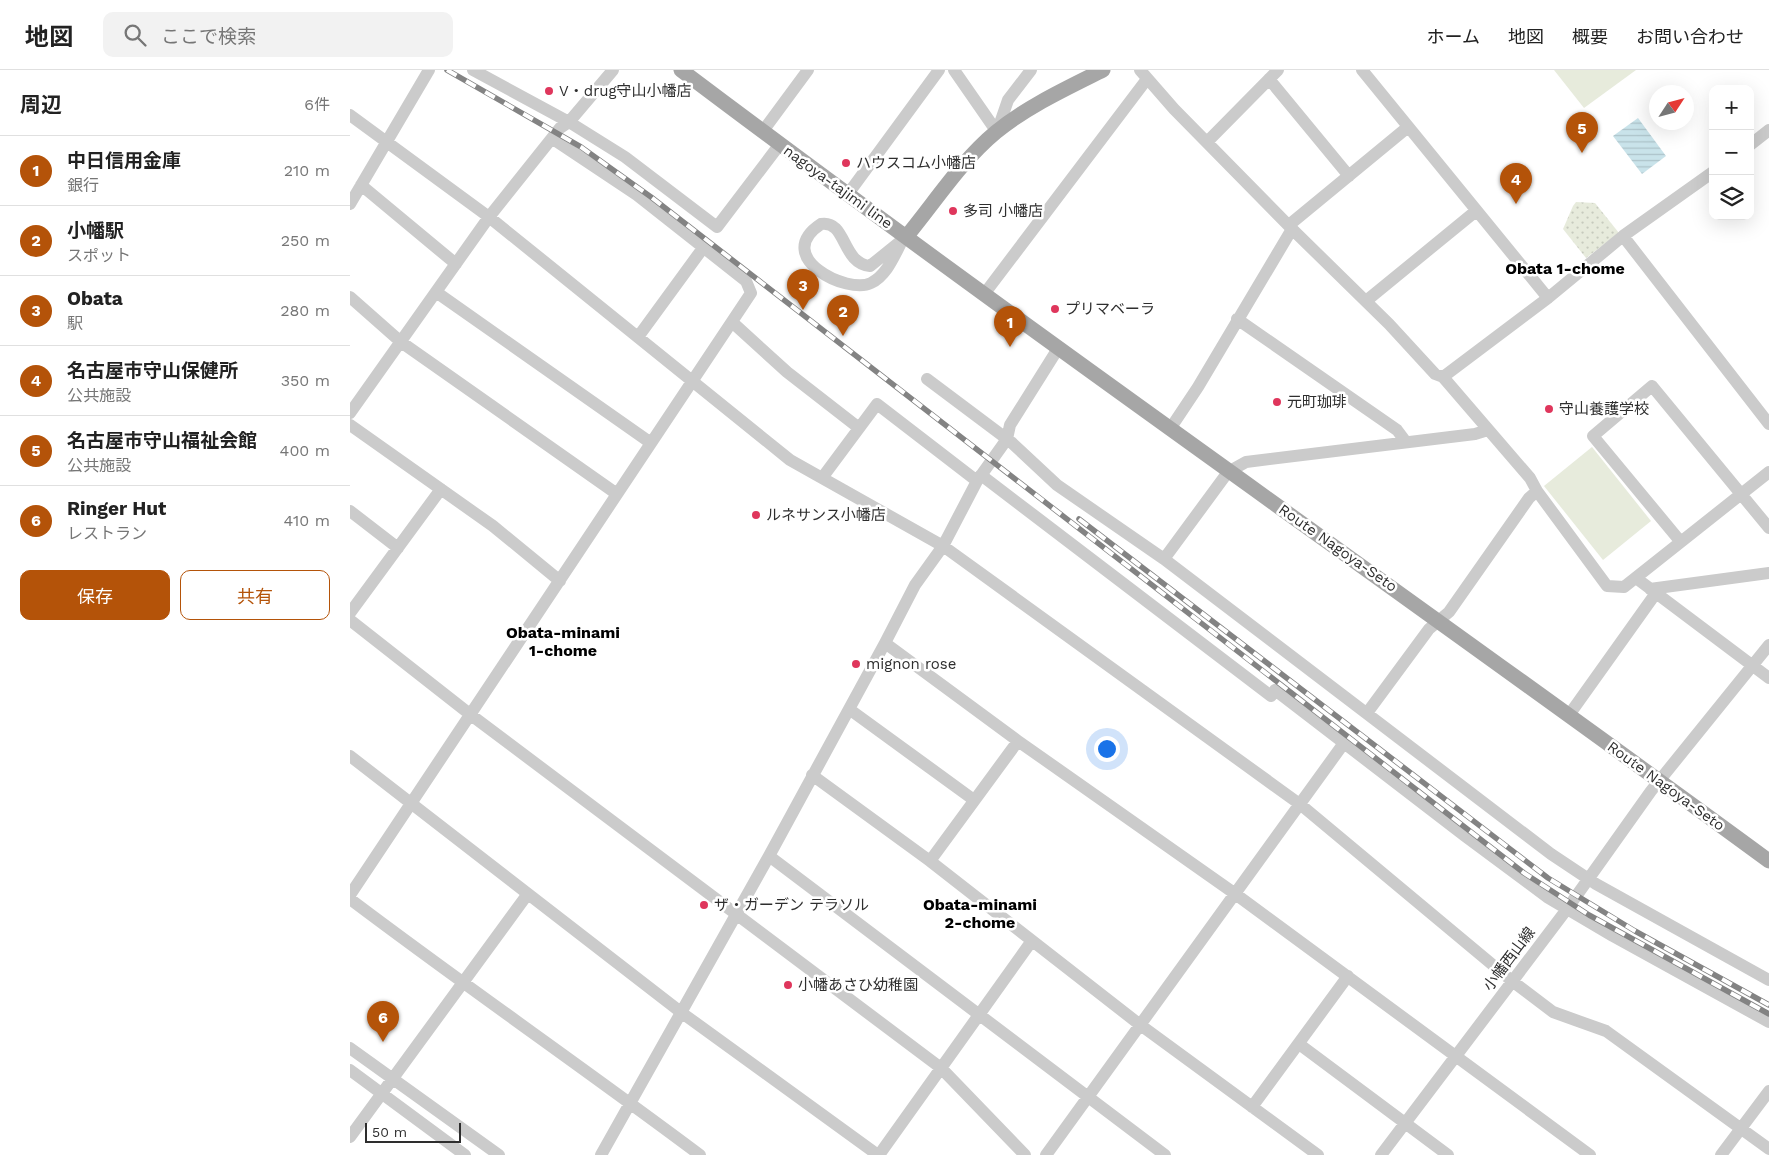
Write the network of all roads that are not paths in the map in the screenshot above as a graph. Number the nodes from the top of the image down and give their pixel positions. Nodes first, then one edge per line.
1 (473, 70) edge
2 (613, 70) edge
3 (681, 70) edge
4 (808, 70) edge
5 (939, 70) edge
6 (954, 70) edge
7 (1031, 70) edge
8 (1103, 70) edge
9 (1362, 70) edge
10 (427, 71) edge
11 (1144, 75) edge
12 (1274, 75) edge
13 (350, 115) edge
14 (569, 122) junction
15 (1408, 127) junction
16 (1769, 130) edge
17 (763, 132) junction
18 (997, 132) junction
19 (553, 139) junction
20 (386, 141) junction
21 (1208, 141) junction
22 (1754, 142) edge
23 (780, 144) junction
24 (1709, 175) edge
25 (1349, 176) junction
26 (362, 185) junction
27 (848, 194) junction
28 (350, 204) edge
29 (1476, 211) junction
30 (490, 217) junction
31 (1290, 227) junction
32 (1623, 236) junction
33 (904, 239) junction
34 (704, 248) junction
35 (456, 264) junction
36 (436, 292) junction
37 (984, 293) junction
38 (350, 297) edge
39 (1548, 298) junction
40 (1366, 301) junction
41 (1237, 320) junction
42 (732, 322) junction
43 (638, 336) junction
44 (401, 342) junction
45 (1059, 347) junction
46 (1443, 377) junction
47 (927, 379) dead end
48 (692, 382) junction
49 (350, 413) edge
50 (1769, 424) edge
51 (350, 425) edge
52 (859, 428) junction
53 (1170, 429) junction
54 (1488, 430) junction
55 (1006, 439) junction
56 (1406, 442) junction
57 (651, 444) junction
58 (1228, 472) junction
59 (1769, 472) edge
60 (822, 478) junction
61 (979, 478) junction
62 (441, 489) junction
63 (1537, 491) junction
64 (1741, 493) junction
65 (617, 494) junction
66 (350, 511) edge
67 (1769, 528) edge
68 (1680, 541) junction
69 (943, 546) junction
70 (398, 548) junction
71 (1164, 559) junction
72 (1769, 573) edge
73 (1636, 578) junction
74 (560, 581) junction
75 (1653, 591) junction
76 (350, 613) edge
77 (350, 620) edge
78 (1439, 620) junction
79 (885, 643) junction
80 (1769, 645) edge
81 (1752, 666) junction
82 (1769, 678) edge
83 (849, 709) junction
84 (1367, 713) junction
85 (471, 715) junction
86 (1568, 715) junction
87 (1018, 740) junction
88 (1344, 743) junction
89 (350, 756) edge
90 (812, 775) junction
91 (1660, 781) junction
92 (974, 800) junction
93 (411, 804) junction
94 (1301, 805) junction
95 (769, 856) junction
96 (930, 861) junction
97 (1769, 861) edge
98 (1589, 879) junction
99 (1234, 893) junction
100 (350, 895) edge
101 (527, 895) junction
102 (350, 899) edge
103 (1567, 909) junction
104 (736, 913) junction
105 (1032, 942) junction
106 (1348, 976) junction
107 (1769, 980) edge
108 (1512, 981) junction
109 (462, 984) junction
110 (682, 1012) junction
111 (981, 1014) junction
112 (1769, 1022) edge
113 (1139, 1024) junction
114 (1299, 1044) junction
115 (350, 1048) edge
116 (1456, 1057) junction
117 (941, 1068) junction
118 (350, 1070) edge
119 (393, 1080) junction
120 (1769, 1091) edge
121 (382, 1094) junction
122 (1087, 1098) junction
123 (631, 1103) junction
124 (1252, 1107) junction
125 (1406, 1123) junction
126 (1739, 1128) junction
127 (350, 1138) edge
128 (1769, 1150) edge
129 (1581, 1153) edge
130 (465, 1155) edge
131 (499, 1155) edge
132 (601, 1155) edge
133 (700, 1155) edge
134 (878, 1155) edge
135 (1025, 1155) edge
136 (1046, 1155) edge
137 (1165, 1155) edge
138 (1318, 1155) edge
139 (1381, 1155) edge
140 (1448, 1155) edge
141 (1721, 1155) edge

1 - 14 street
2 - 14 street
3 - 17 main road, nagoya-tajimi line
4 - 17 street
5 - 27 street
6 - 18 street
7 - 18 street
8 - 18 main road, nagoya-tajimi line
9 - 15 street
10 - 20 street
11 - 21 street
11 - 37 street
12 - 21 street
12 - 25 street
13 - 20 street
14 - 19 street
14 - 23 street
15 - 25 street
15 - 29 street
16 - 22 street
17 - 23 main road, nagoya-tajimi line
18 - 33 main road, nagoya-tajimi line
19 - 30 street
19 - 34 street
20 - 26 street
20 - 30 street
21 - 31 street
23 - 27 main road, nagoya-tajimi line
24 - 32 street
25 - 31 street
26 - 28 street
26 - 35 street
27 - 33 main road, nagoya-tajimi line
29 - 39 street
29 - 40 street
30 - 35 street
30 - 43 street
31 - 40 street
31 - 41 street
32 - 39 street
32 - 50 street
33 - 33 street
33 - 37 main road, Route Nagoya-Seto
34 - 42 street
34 - 43 street
35 - 36 street
36 - 44 street
36 - 57 street
37 - 45 main road, Route Nagoya-Seto
38 - 44 street
39 - 46 street
40 - 46 street
41 - 53 street
41 - 56 street
42 - 48 street
42 - 52 street
43 - 48 street
44 - 49 street
44 - 65 street
45 - 53 main road, Route Nagoya-Seto
45 - 55 street
46 - 54 street
47 - 55 street
48 - 57 street
48 - 60 street
51 - 62 street
52 - 60 street
52 - 61 street
53 - 58 main road, Route Nagoya-Seto
54 - 56 street
54 - 63 street
55 - 61 street
55 - 71 street
56 - 58 street
57 - 65 street
58 - 71 street
58 - 78 main road, Route Nagoya-Seto
59 - 64 street
60 - 69 street
61 - 69 street
61 - 88 street
62 - 70 street
62 - 74 street
63 - 73 street
63 - 78 street
64 - 67 street
64 - 68 street
64 - 68 street
65 - 74 street
66 - 70 street
68 - 73 street
69 - 79 street
69 - 94 street
70 - 76 street
71 - 84 street
72 - 75 street
73 - 75 street
74 - 85 street
75 - 81 street
75 - 86 street
77 - 85 street
78 - 84 street
78 - 86 main road, Route Nagoya-Seto
79 - 83 street
79 - 87 street
80 - 81 street, 小幡西山線
81 - 82 street
81 - 91 street, 小幡西山線
83 - 90 street
83 - 92 street
84 - 98 street
85 - 93 street
85 - 104 street
86 - 91 main road, Route Nagoya-Seto
87 - 92 street
87 - 99 street
88 - 94 street
88 - 103 street
89 - 93 street
90 - 95 street
90 - 96 street
91 - 97 main road, Route Nagoya-Seto
91 - 98 street, 小幡西山線
92 - 96 street
93 - 100 street
93 - 101 street
94 - 99 street
94 - 108 street
95 - 104 street
95 - 111 street
96 - 105 street
98 - 103 street, 小幡西山線
98 - 107 street
99 - 106 street
99 - 113 street
101 - 109 street
101 - 110 street
102 - 109 street
103 - 108 street, 小幡西山線
103 - 112 street
104 - 110 street
104 - 117 street
105 - 111 street
105 - 113 street
106 - 114 street
106 - 116 street
108 - 116 street, 小幡西山線
108 - 126 street
109 - 119 street
109 - 123 street
110 - 123 street
110 - 134 street
111 - 117 street
111 - 122 street
113 - 122 street
113 - 124 street
114 - 124 street
114 - 125 street
115 - 119 street
116 - 125 street, 小幡西山線
116 - 129 street
117 - 134 street
117 - 135 street
118 - 121 street
119 - 121 street
119 - 131 street
120 - 126 street
121 - 127 street
121 - 130 street
122 - 136 street
122 - 137 street
123 - 132 street
123 - 133 street
124 - 138 street
125 - 139 street, 小幡西山線
125 - 140 street
126 - 128 street
126 - 141 street

